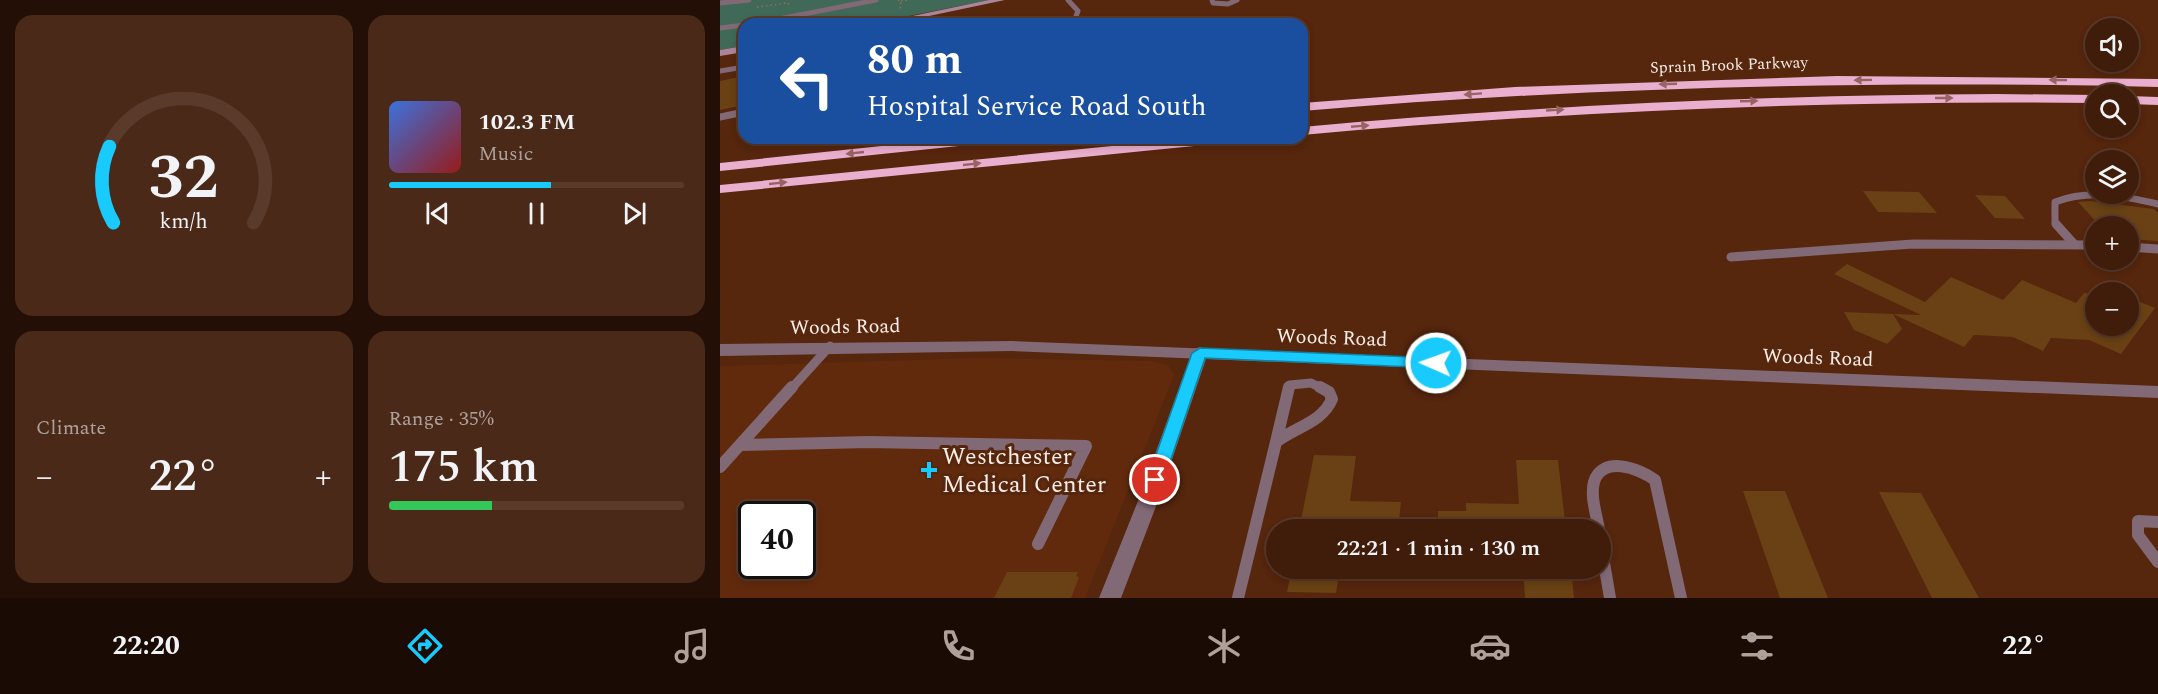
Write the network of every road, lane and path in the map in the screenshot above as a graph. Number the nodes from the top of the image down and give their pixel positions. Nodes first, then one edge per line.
1 (749, 0) edge
2 (876, 0) edge
3 (909, 0) edge
4 (1001, 0) edge
5 (1068, 0) edge
6 (1212, 0) edge
7 (1237, 0) edge
8 (900, 1) edge
9 (720, 3) edge
10 (749, 8) dead end
11 (900, 15) dead end
12 (794, 17) junction
13 (788, 18) edge
14 (909, 18) edge
15 (1075, 18) edge
16 (738, 26) edge
17 (720, 28) edge
18 (738, 50) edge
19 (720, 53) edge
20 (738, 68) edge
21 (720, 71) edge
22 (2158, 83) edge
23 (2085, 99) edge
24 (2139, 100) edge
25 (2158, 101) edge
26 (1308, 107) edge
27 (738, 113) edge
28 (720, 117) edge
29 (1308, 130) edge
30 (940, 144) edge
31 (1174, 144) edge
32 (720, 167) edge
33 (720, 189) edge
34 (2158, 204) edge
35 (2074, 244) junction
36 (2085, 244) edge
37 (2139, 248) edge
38 (2158, 249) edge
39 (1731, 257) dead end
40 (830, 346) junction
41 (720, 350) edge
42 (1200, 353) junction
43 (2158, 392) edge
44 (1276, 442) junction
45 (740, 445) junction
46 (720, 467) edge
47 (1598, 519) edge
48 (2158, 522) edge
49 (1038, 544) dead end
50 (2158, 562) edge
51 (1607, 579) edge
52 (1110, 598) edge
53 (1238, 598) edge
54 (1610, 598) edge
55 (1681, 598) edge

1 - 9 lane
2 - 12 lane
3 - 8 path
4 - 14 main road
5 - 15 lane
6 - 7 lane
8 - 11 path
10 - 12 path
12 - 13 lane
16 - 17 lane
18 - 19 main road
20 - 21 lane
22 -> 26 highway, Sprain Brook Parkway
29 -> 23 highway, Sprain Brook Parkway
24 - 25 highway
27 - 28 lane
30 -> 32 highway
33 -> 31 highway
34 - 35 lane
35 - 36 lane
35 - 39 lane
37 - 38 lane
40 - 41 street, Woods Road
40 - 42 street, Woods Road
40 - 45 lane
42 - 43 street, Woods Road
42 - 52 street
44 - 44 lane
44 - 53 lane
45 - 46 lane
45 - 49 lane
47 - 55 lane
48 - 50 lane
51 - 54 lane

